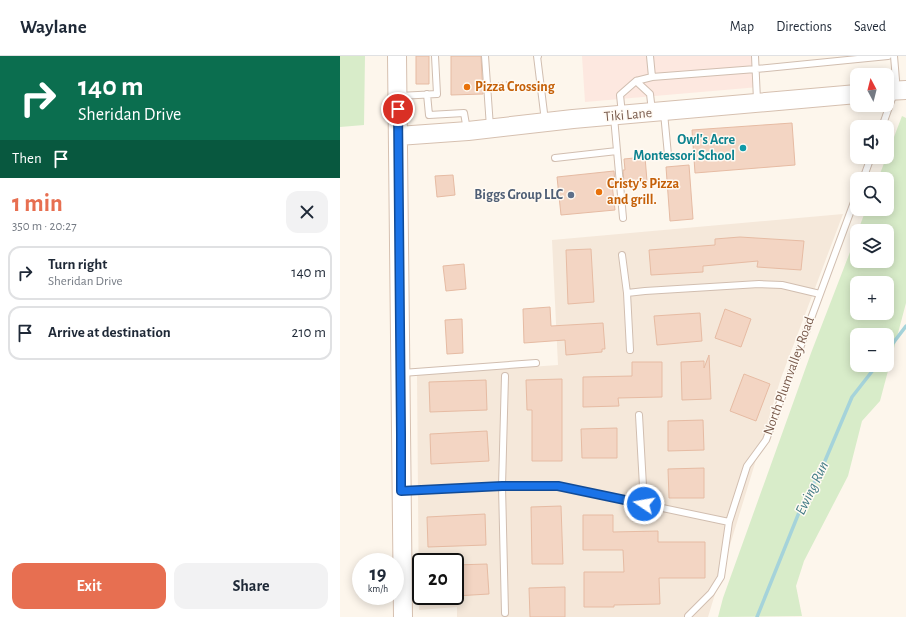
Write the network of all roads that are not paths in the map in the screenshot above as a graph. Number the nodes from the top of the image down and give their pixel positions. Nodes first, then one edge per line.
1 (397, 56) edge
2 (435, 56) edge
3 (485, 56) edge
4 (538, 56) edge
5 (650, 56) edge
6 (755, 56) edge
7 (888, 56) edge
8 (894, 56) edge
9 (756, 69) junction
10 (652, 77) junction
11 (636, 81) junction
12 (896, 90) edge
13 (427, 94) junction
14 (850, 95) edge
15 (398, 96) junction
16 (757, 103) junction
17 (658, 112) junction
18 (618, 116) junction
19 (885, 120) edge
20 (545, 122) junction
21 (490, 129) junction
22 (468, 131) junction
23 (398, 136) junction
24 (617, 151) junction
25 (668, 155) dead end
26 (555, 158) dead end
27 (850, 213) edge
28 (623, 218) dead end
29 (622, 255) dead end
30 (627, 293) junction
31 (820, 294) junction
32 (630, 350) dead end
33 (536, 363) dead end
34 (401, 373) junction
35 (505, 376) dead end
36 (639, 415) dead end
37 (502, 486) junction
38 (401, 491) junction
39 (644, 504) junction
40 (729, 522) junction
41 (505, 613) dead end
42 (403, 617) edge
43 (688, 617) edge

1 - 15 street
2 - 13 lane
3 - 21 lane
4 - 20 lane
5 - 10 lane
6 - 9 lane
7 - 9 lane
8 - 12 lane
9 - 10 lane
9 - 16 lane
10 - 11 lane
11 - 17 lane
11 - 18 lane
12 - 19 lane
13 - 15 lane
13 - 22 lane
14 - 16 street, Tiki Lane
15 - 23 street
16 - 17 street, Tiki Lane
17 - 18 street, Tiki Lane
17 - 25 lane
18 - 20 street, Tiki Lane
18 - 24 lane
20 - 21 street, Tiki Lane
21 - 22 street, Tiki Lane
22 - 23 street, Tiki Lane
23 - 34 street
24 - 26 lane
24 - 28 lane
27 - 31 lane, North Plumvalley Road
29 - 30 lane
30 - 31 lane
30 - 32 lane
31 - 40 lane, North Plumvalley Road
33 - 34 lane
34 - 38 street
35 - 37 lane
36 - 39 lane
37 - 38 lane
37 - 39 lane
37 - 41 lane
38 - 42 street
39 - 40 lane
40 - 43 lane, North Plumvalley Road

